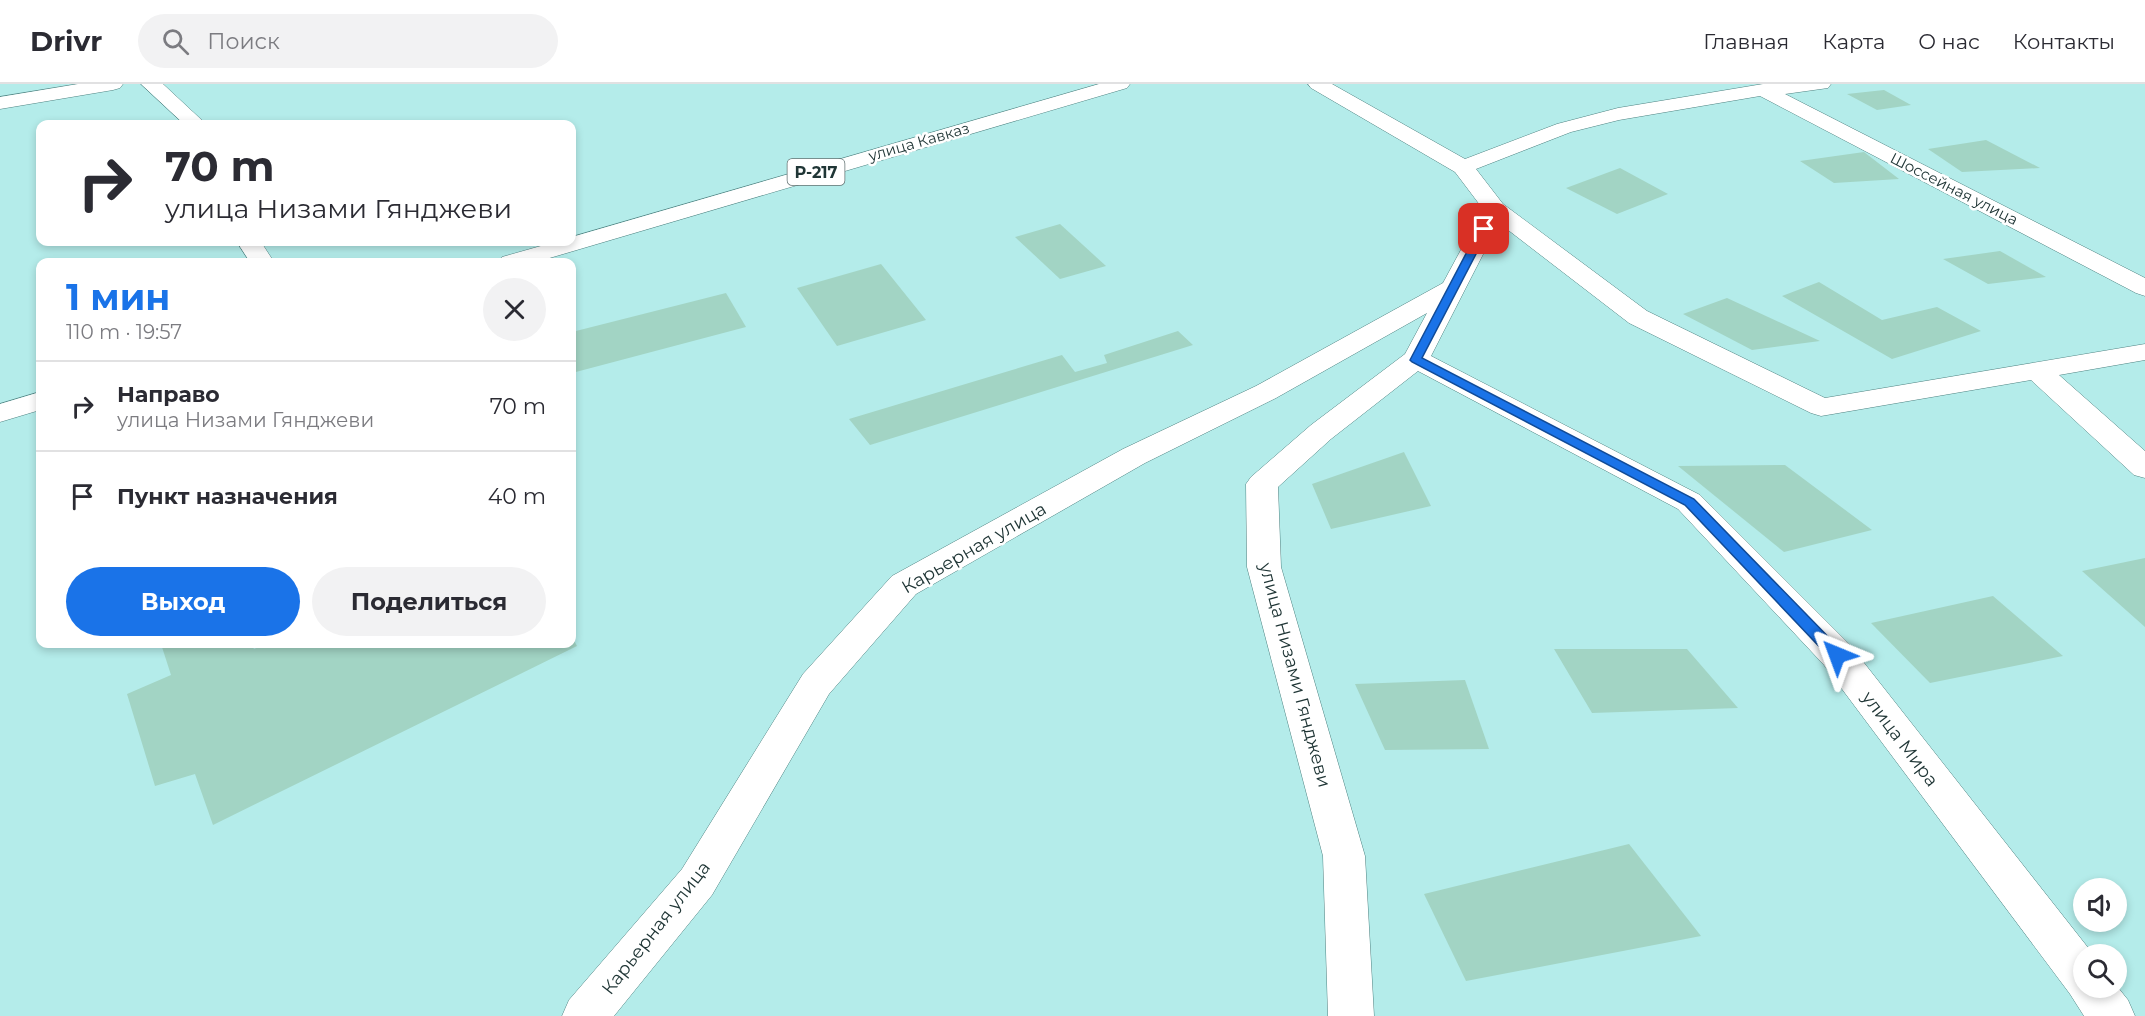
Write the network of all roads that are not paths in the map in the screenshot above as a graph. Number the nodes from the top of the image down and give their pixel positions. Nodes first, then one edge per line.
1 (113, 84) edge
2 (151, 84) edge
3 (1120, 84) edge
4 (1318, 84) edge
5 (1821, 84) edge
6 (1763, 90) junction
7 (0, 103) edge
8 (192, 120) edge
9 (1462, 167) junction
10 (1495, 209) junction
11 (576, 243) edge
12 (567, 246) edge
13 (526, 258) edge
14 (1453, 288) junction
15 (2145, 288) edge
16 (2145, 352) edge
17 (1416, 360) junction
18 (2037, 370) junction
19 (36, 402) edge
20 (0, 412) edge
21 (2145, 468) edge
22 (2073, 964) edge
23 (2098, 998) edge
24 (585, 1016) edge
25 (1352, 1016) edge
26 (2112, 1016) edge

1 - 7 main road
2 - 8 main road
3 - 11 main road, улица Кавказ / Р-217
4 - 9 main road
5 - 6 main road
6 - 9 main road
6 - 15 main road, Шоссейная улица
9 - 10 main road
10 - 14 main road, улица Низами Гянджеви
10 - 18 main road
12 - 13 main road, улица Кавказ / Р-217
14 - 17 main road, улица Низами Гянджеви
14 - 24 main road, Карьерная улица
16 - 18 main road
17 - 22 main road, улица Мира
17 - 25 main road, улица Низами Гянджеви
18 - 21 main road
19 - 20 main road
23 - 26 main road

